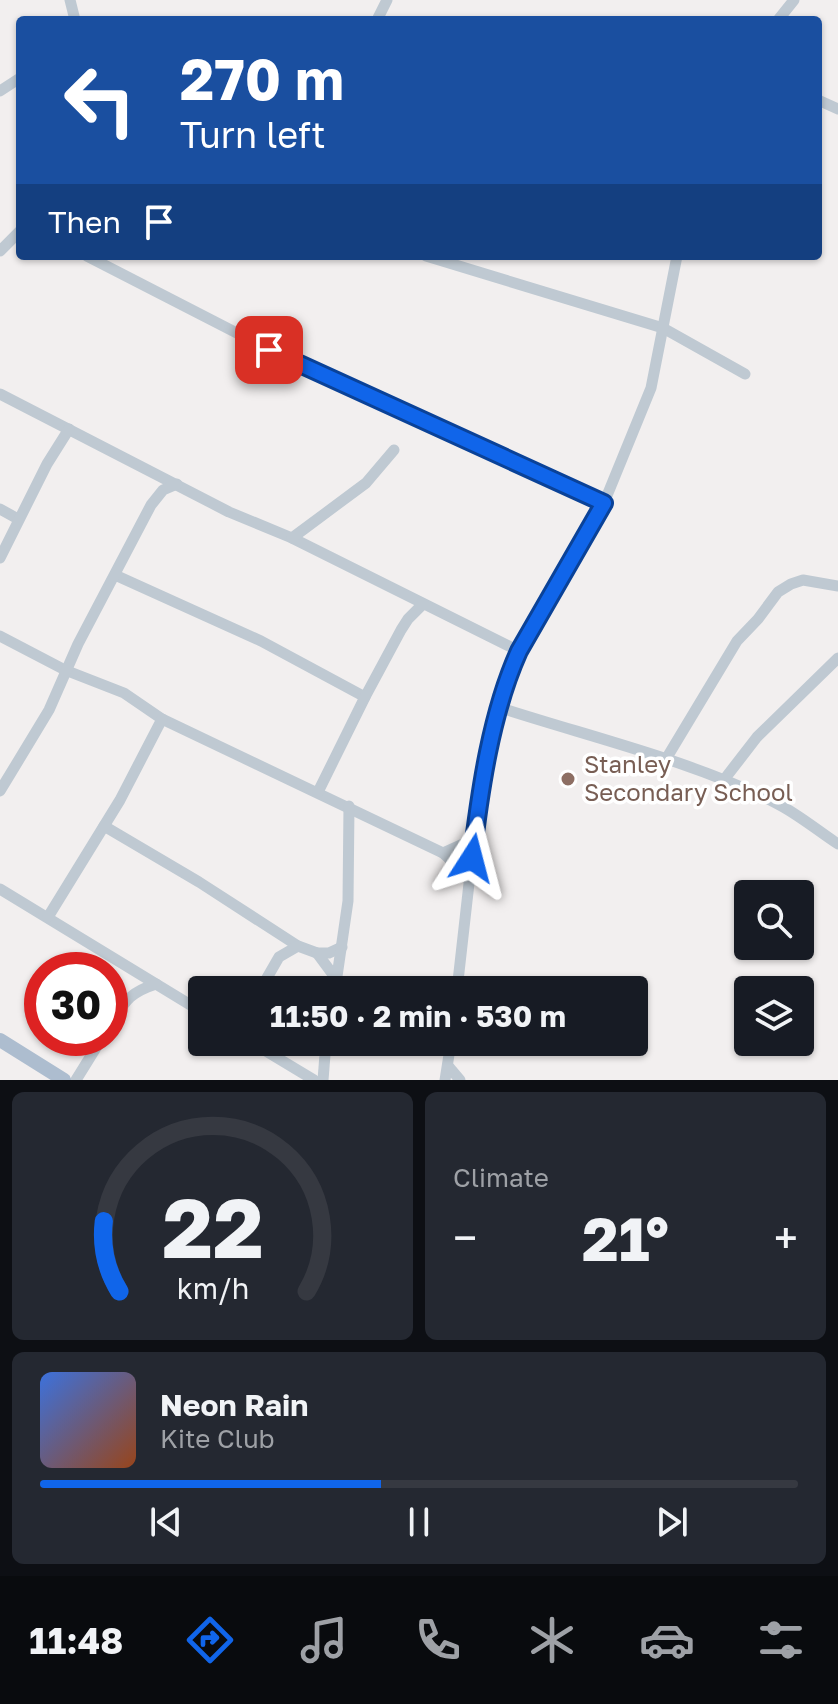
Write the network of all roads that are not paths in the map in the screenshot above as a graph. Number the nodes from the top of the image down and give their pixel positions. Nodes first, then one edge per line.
1 (794, 0) edge
2 (781, 16) edge
3 (16, 235) edge
4 (0, 251) edge
5 (95, 260) edge
6 (439, 260) edge
7 (676, 260) edge
8 (663, 328) junction
9 (745, 374) dead end
10 (0, 394) edge
11 (69, 429) junction
12 (394, 450) dead end
13 (177, 484) junction
14 (604, 503) junction
15 (0, 509) edge
16 (18, 519) junction
17 (292, 538) junction
18 (0, 558) edge
19 (115, 575) junction
20 (838, 586) edge
21 (406, 593) junction
22 (423, 604) junction
23 (408, 619) junction
24 (0, 636) edge
25 (519, 651) junction
26 (838, 658) edge
27 (65, 670) junction
28 (87, 677) junction
29 (61, 687) junction
30 (365, 697) junction
31 (498, 707) junction
32 (162, 719) junction
33 (666, 759) junction
34 (723, 781) junction
35 (0, 791) edge
36 (318, 792) junction
37 (349, 806) junction
38 (104, 826) junction
39 (474, 839) junction
40 (838, 844) edge
41 (443, 853) junction
42 (469, 877) junction
43 (0, 889) edge
44 (48, 917) junction
45 (298, 946) junction
46 (342, 947) junction
47 (317, 953) junction
48 (130, 968) junction
49 (268, 976) edge
50 (331, 976) edge
51 (337, 976) edge
52 (458, 976) edge
53 (156, 984) junction
54 (128, 996) joint
55 (188, 1003) edge
56 (0, 1040) edge
57 (91, 1056) edge
58 (274, 1056) edge
59 (325, 1056) edge
60 (450, 1056) edge
61 (449, 1067) junction
62 (64, 1080) edge
63 (76, 1080) edge
64 (314, 1080) edge
65 (323, 1080) edge
66 (445, 1080) edge
67 (460, 1080) edge

1 - 2 street
3 - 4 street
5 - 14 street
6 - 8 street
7 - 8 street
8 - 9 street
8 - 14 street
10 - 11 street
11 - 13 street
11 - 16 street
12 - 17 street
13 - 17 street
13 - 19 street
14 - 25 street
15 - 16 street
16 - 18 street
17 - 21 street
19 - 27 street
19 - 30 street
20 - 33 street
21 - 22 street
21 - 23 street
22 - 23 street
22 - 25 street
23 - 30 street
24 - 27 street
25 - 31 street
26 - 34 street
27 - 28 street
27 - 29 street
28 - 29 street
28 - 32 street
29 - 35 street
30 - 36 street
31 - 33 street
31 - 39 street
32 - 36 street
32 - 38 street
33 - 34 street
34 - 40 street
36 - 37 street
37 - 41 street
37 - 46 street
38 - 44 street
38 - 45 street
39 - 41 street
39 - 42 street
41 - 42 street
42 - 52 street
43 - 44 street
44 - 48 street
45 - 47 street
45 - 49 street
46 - 47 street
46 - 51 street
47 - 50 street
48 - 53 street
48 - 54 street
53 - 54 street
53 - 55 street
56 - 62 main road
57 - 63 street
58 - 64 street
59 - 65 street
60 - 61 street
61 - 66 street
61 - 67 street

